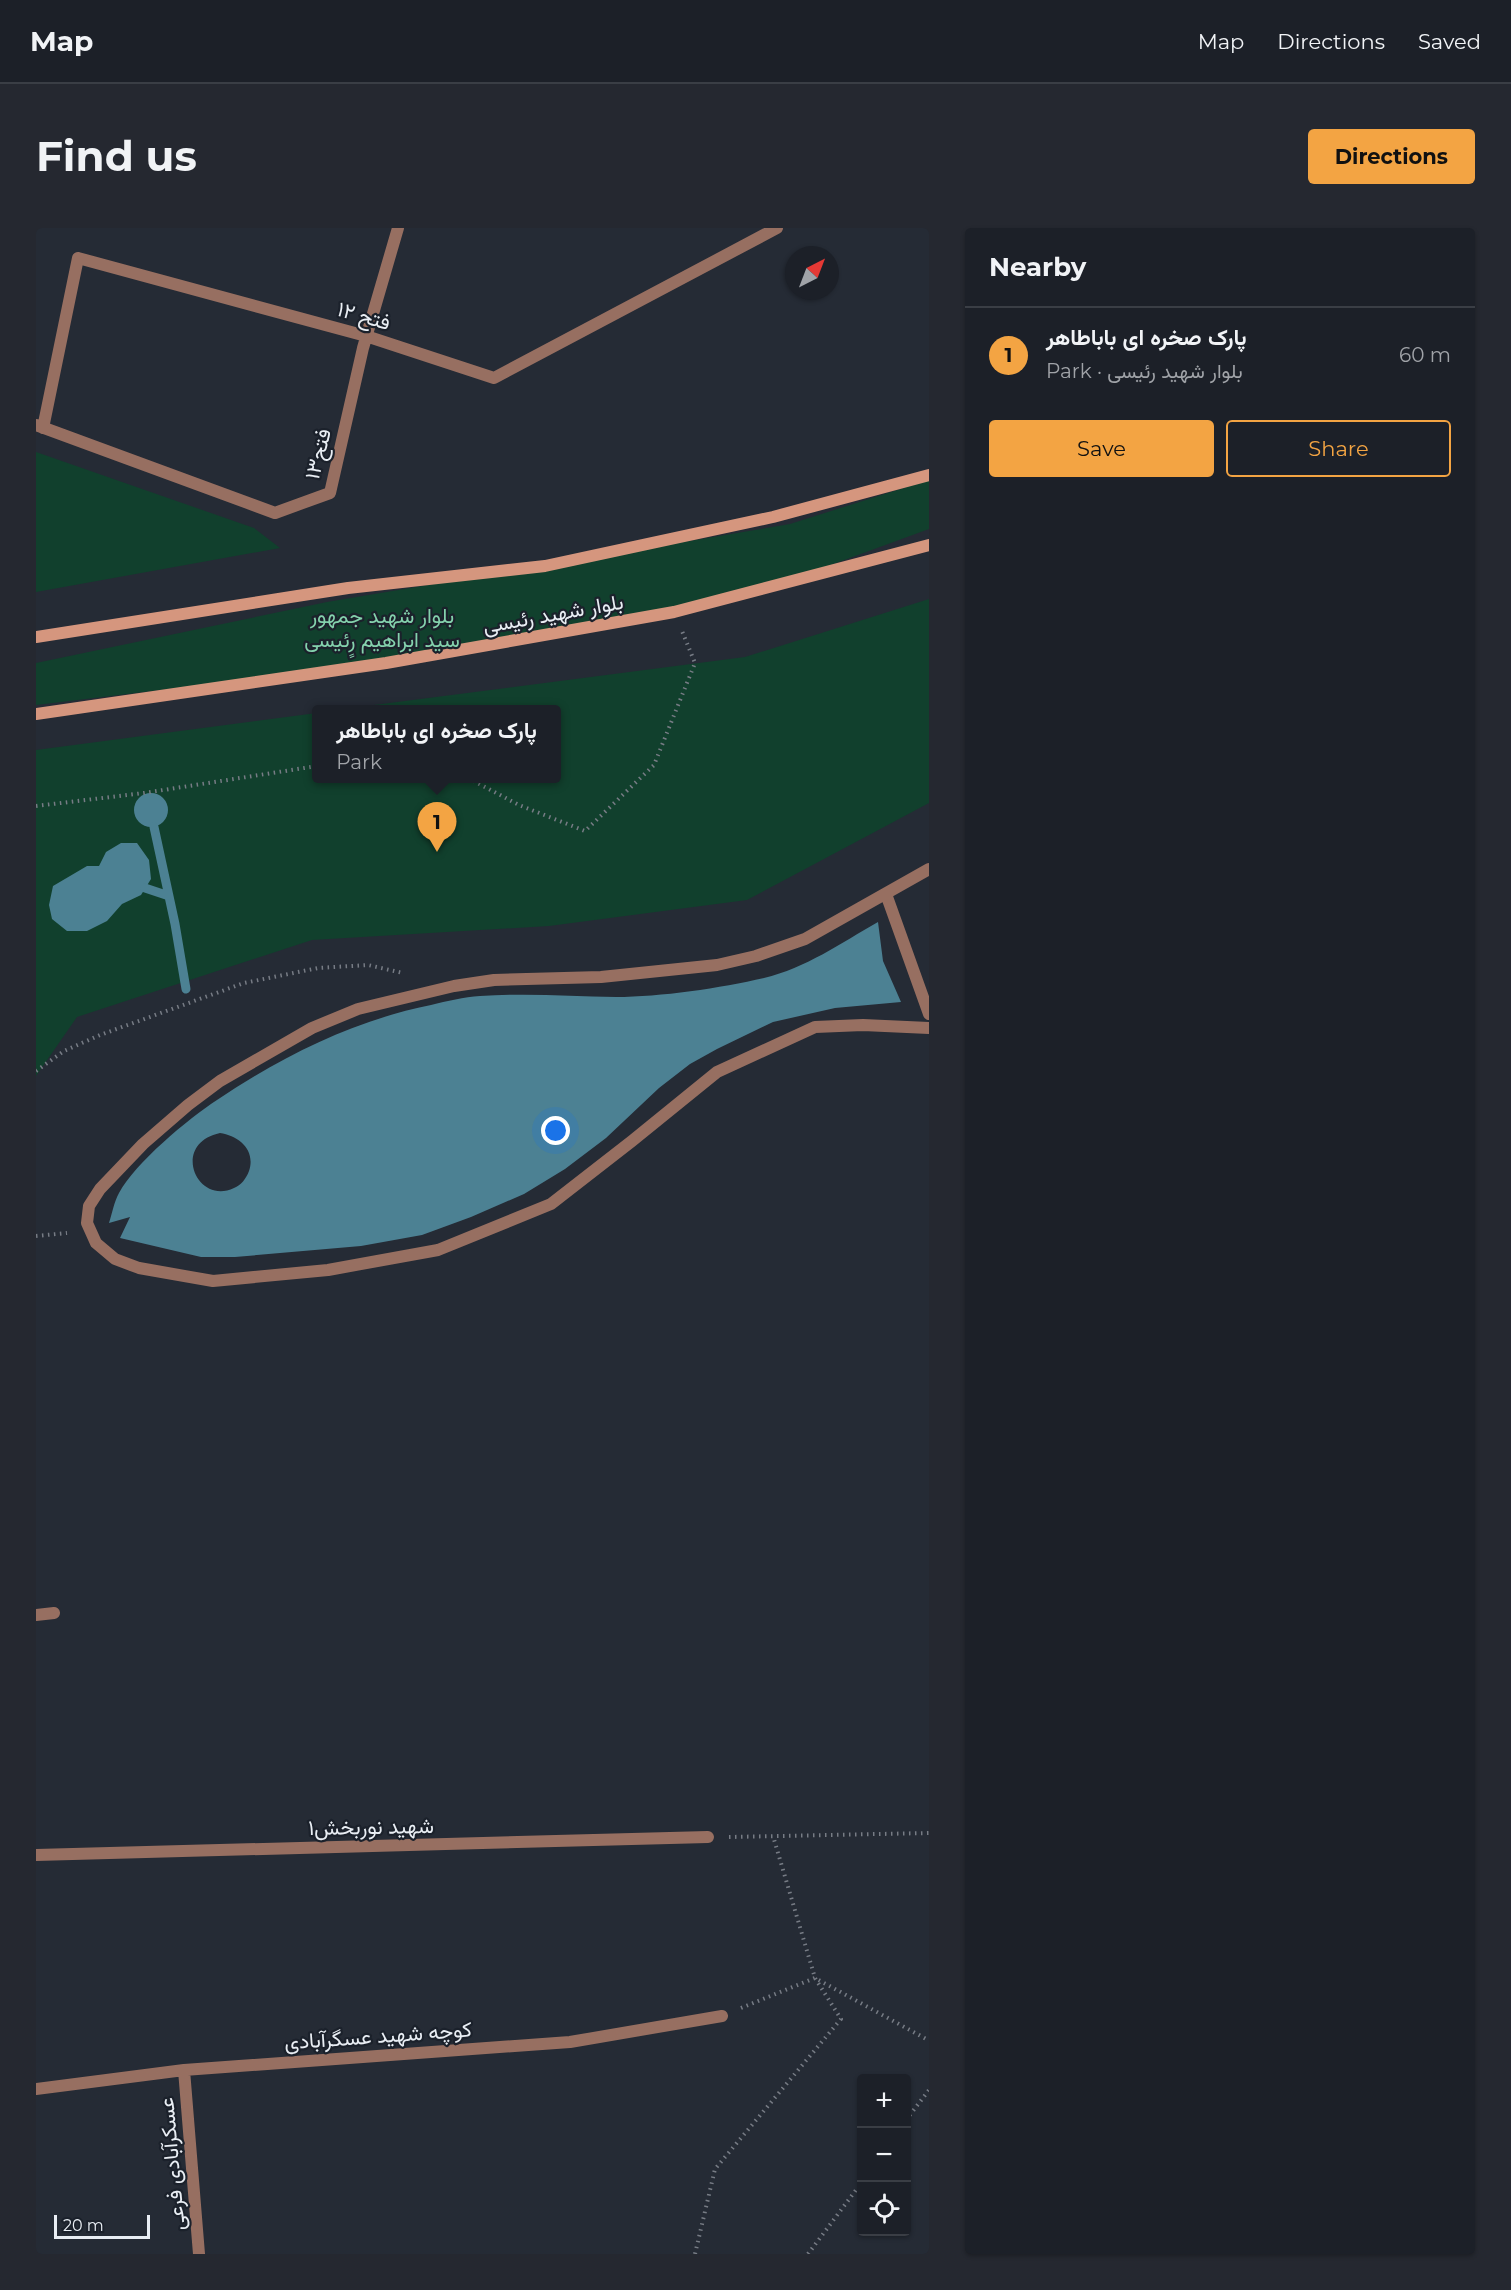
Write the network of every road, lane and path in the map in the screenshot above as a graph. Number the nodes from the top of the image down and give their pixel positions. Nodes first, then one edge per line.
1 (398, 228) edge
2 (777, 228) edge
3 (366, 336) junction
4 (40, 427) edge
5 (929, 475) edge
6 (929, 544) edge
7 (674, 612) junction
8 (36, 637) edge
9 (36, 714) edge
10 (312, 767) edge
11 (477, 783) edge
12 (36, 806) edge
13 (929, 869) edge
14 (886, 894) junction
15 (411, 975) dead end
16 (929, 1014) edge
17 (929, 1028) edge
18 (36, 1071) edge
19 (88, 1230) junction
20 (36, 1236) edge
21 (54, 1613) dead end
22 (36, 1615) edge
23 (929, 1833) edge
24 (773, 1836) junction
25 (708, 1837) joint
26 (36, 1855) edge
27 (815, 1978) junction
28 (722, 2016) joint
29 (928, 2040) edge
30 (929, 2046) edge
31 (184, 2070) junction
32 (36, 2089) edge
33 (929, 2090) edge
34 (911, 2113) edge
35 (857, 2187) edge
36 (199, 2254) edge
37 (695, 2254) edge
38 (808, 2254) edge

1 - 3 street, فتح۱۳
2 - 3 street, فتح ۱۲
3 - 4 street, فتح۱۳
3 - 4 street, فتح ۱۲
5 - 8 main road
6 - 7 main road, بلوار شهید رئیسی
7 - 9 main road, بلوار شهید رئیسی
7 - 11 path
10 - 12 path
13 - 14 street
14 - 16 street
14 - 19 street
15 - 18 path
17 - 19 street
19 - 20 path
21 - 22 street
23 - 24 path
24 - 25 path
24 - 27 path
25 - 26 street, شهید نوربخش۱
27 - 28 path
27 - 29 path
27 - 37 path
28 - 31 street, کوچه شهید عسگرآبادی
29 - 30 path
31 - 32 street, کوچه شهید عسگرآبادی
31 - 36 street, عسکرآبادی فرعی
33 - 34 path
35 - 38 path

